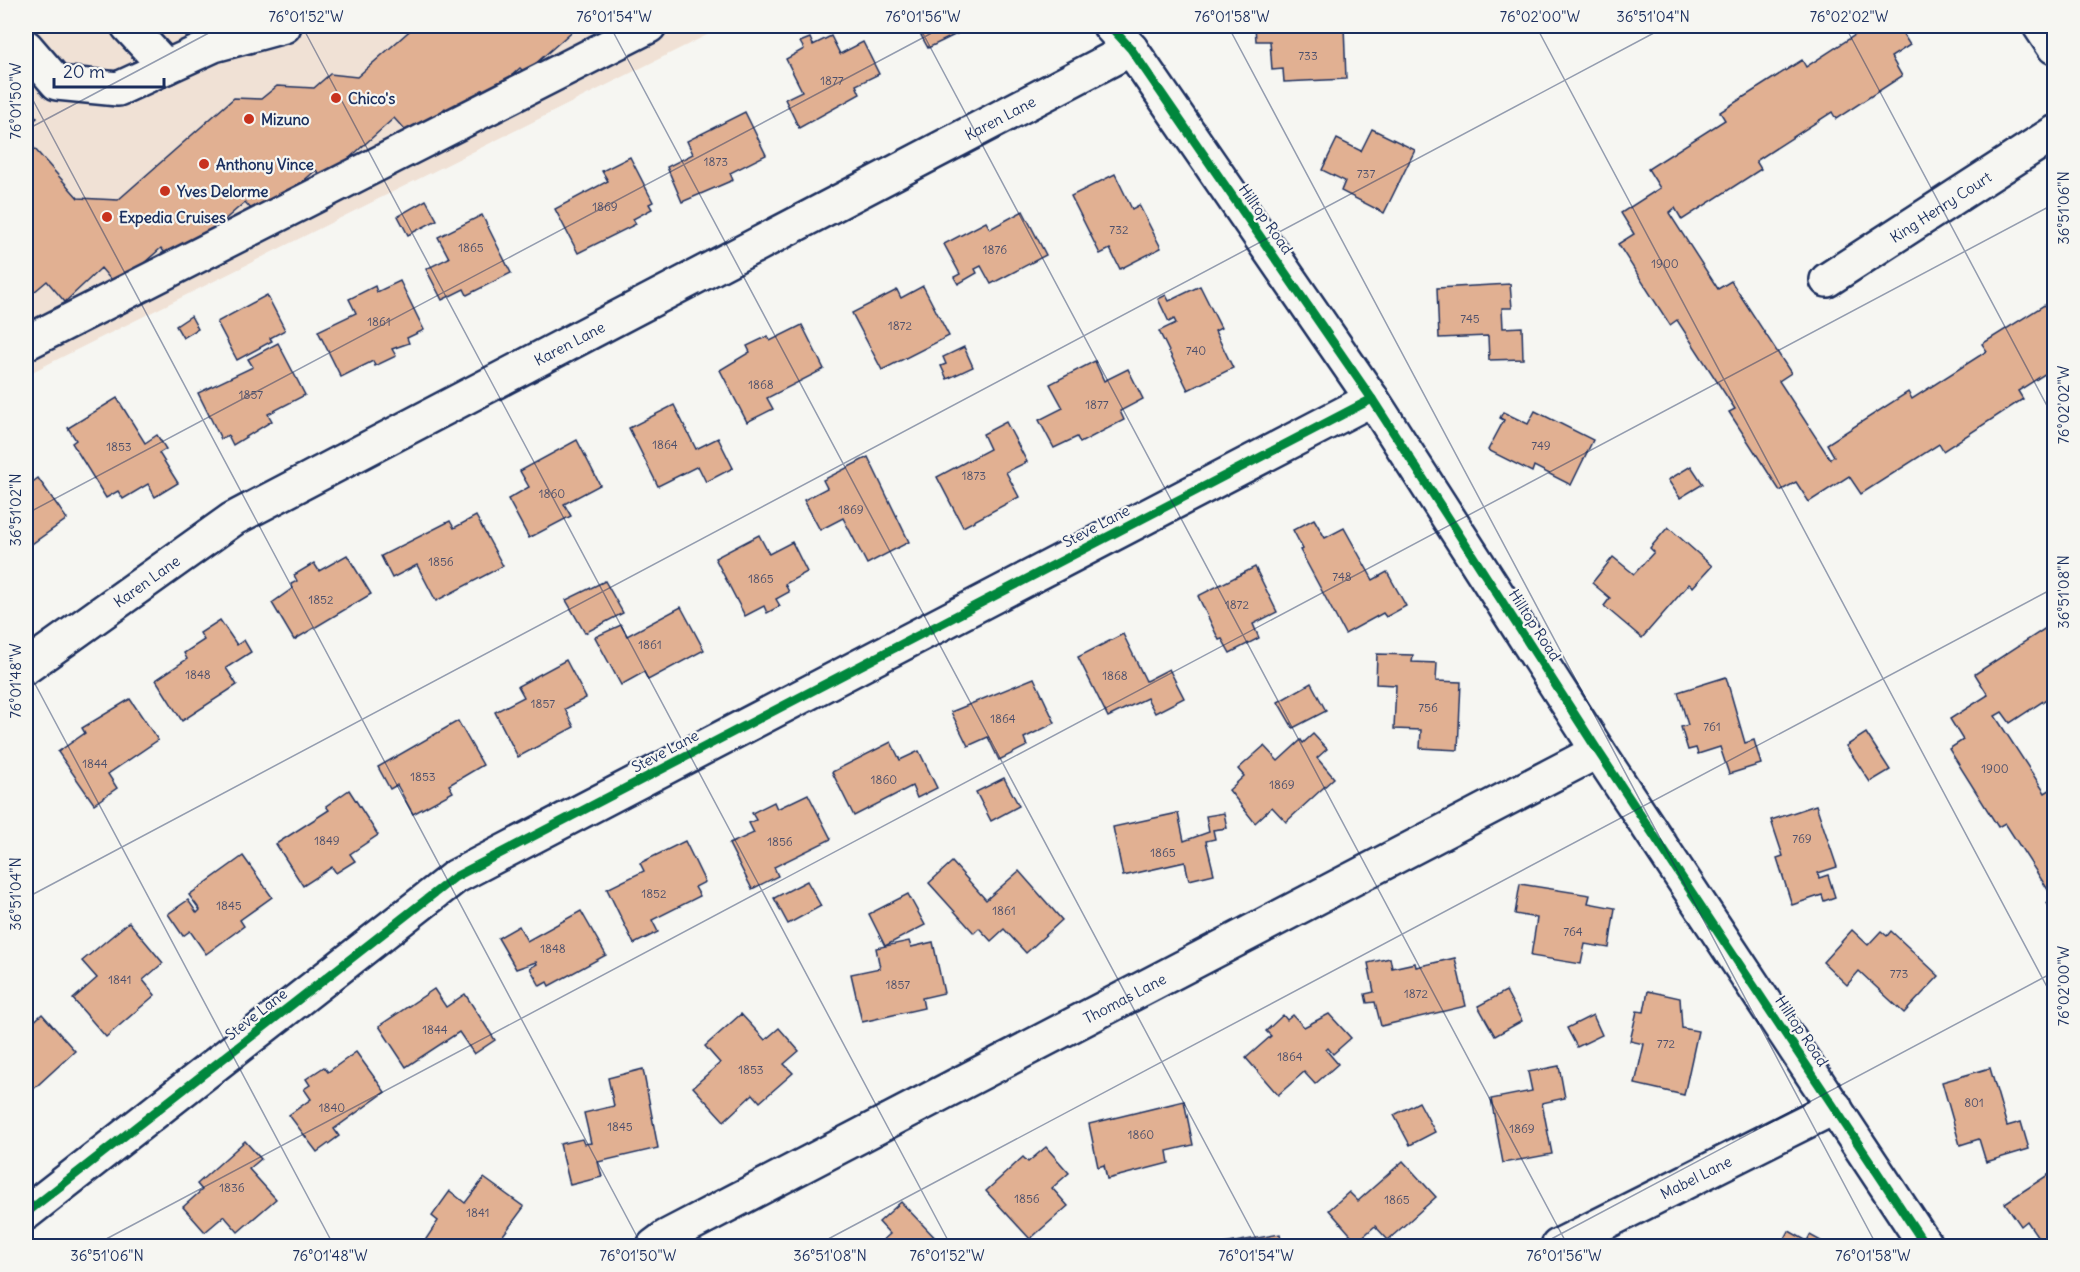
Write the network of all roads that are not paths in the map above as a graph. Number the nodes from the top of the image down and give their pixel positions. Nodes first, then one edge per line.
1 (128, 26) edge
2 (284, 26) edge
3 (649, 26) edge
4 (2040, 26) edge
5 (1120, 37) edge
6 (26, 47) edge
7 (2055, 47) edge
8 (166, 67) junction
9 (2055, 133) edge
10 (1827, 280) dead end
11 (26, 343) edge
12 (1372, 399) junction
13 (26, 667) edge
14 (1598, 751) junction
15 (1835, 1107) junction
16 (26, 1213) edge
17 (654, 1246) edge
18 (1558, 1246) edge
19 (1926, 1246) edge

1 - 8 street
2 - 8 street
3 - 11 street
4 - 7 street
5 - 12 street, Hilltop Road
5 - 13 street, Karen Lane
6 - 8 street
9 - 10 street, King Henry Court
12 - 14 street, Hilltop Road
12 - 16 street, Steve Lane
14 - 15 street, Hilltop Road
14 - 17 street, Thomas Lane
15 - 18 street, Mabel Lane
15 - 19 street, Hilltop Road

